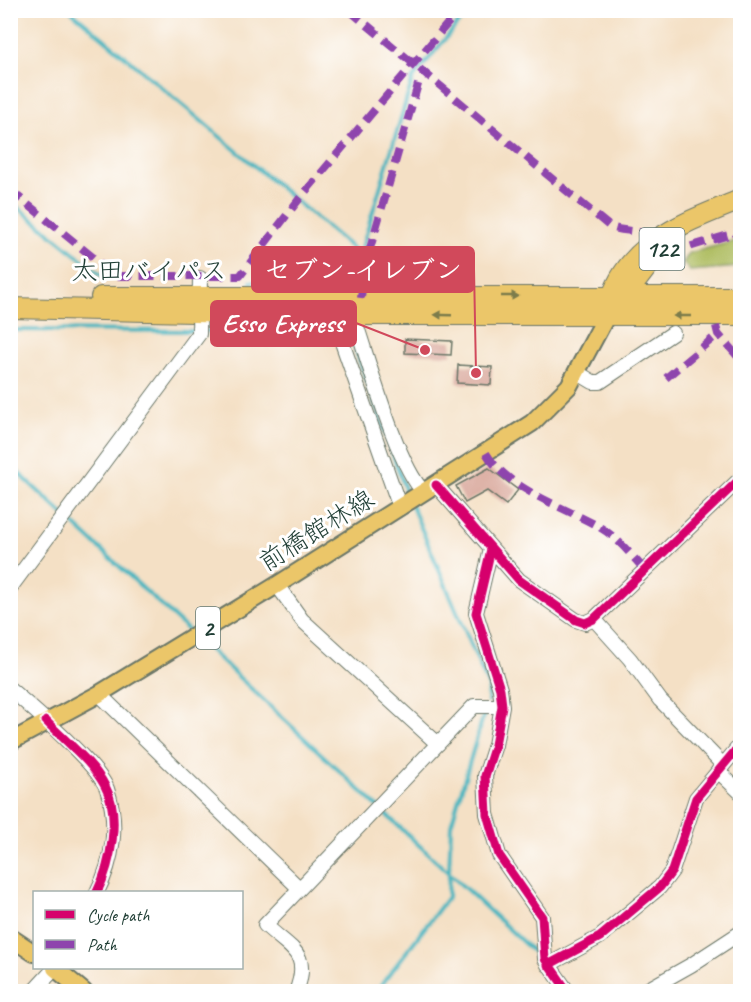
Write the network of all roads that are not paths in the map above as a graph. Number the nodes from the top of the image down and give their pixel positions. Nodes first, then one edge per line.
1 (741, 200) edge
2 (741, 211) edge
3 (10, 296) edge
4 (200, 296) junction
5 (741, 297) edge
6 (614, 303) junction
7 (10, 308) edge
8 (336, 315) junction
9 (357, 315) junction
10 (741, 315) edge
11 (673, 333) dead end
12 (578, 373) junction
13 (741, 479) edge
14 (415, 498) junction
15 (491, 549) junction
16 (278, 585) junction
17 (10, 588) edge
18 (594, 619) junction
19 (10, 688) edge
20 (99, 694) junction
21 (487, 706) junction
22 (46, 721) junction
23 (10, 742) edge
24 (438, 744) junction
25 (741, 745) edge
26 (721, 768) junction
27 (741, 792) edge
28 (299, 888) junction
29 (98, 891) edge
30 (741, 933) edge
31 (10, 937) edge
32 (33, 953) edge
33 (548, 966) junction
34 (54, 969) edge
35 (56, 969) edge
36 (43, 988) edge
37 (84, 992) edge
38 (296, 992) edge
39 (568, 992) edge
40 (643, 992) edge

1 - 6 highway, 122
2 - 6 highway, 122
3 - 4 highway, 太田バイパス / 122
4 -> 6 highway, 太田バイパス / 122
4 - 7 highway, 太田バイパス / 122
4 - 8 highway, 太田バイパス / 122
4 - 17 street
5 - 6 highway, 122
6 -> 9 highway, 太田バイパス / 122
10 -> 6 highway, 122
6 - 12 main road, 前橋館林線 / 2
8 - 9 highway, 太田バイパス / 122
8 - 14 street
9 - 14 street
11 - 12 street
12 - 14 main road, 前橋館林線 / 2
13 - 18 street
14 - 15 street
14 - 16 main road, 前橋館林線 / 2
15 - 18 street
15 - 21 street
16 - 20 main road, 前橋館林線 / 2
16 - 24 street
18 - 26 street
19 - 22 street
20 - 22 main road, 前橋館林線 / 2
20 - 28 street
21 - 24 street
21 - 33 street
22 - 23 main road, 前橋館林線 / 2
22 - 29 street
24 - 28 street
25 - 26 street
26 - 27 street
26 - 33 street
28 - 38 street
30 - 40 street
31 - 32 main road
33 - 39 street
34 - 36 street
35 - 37 main road

